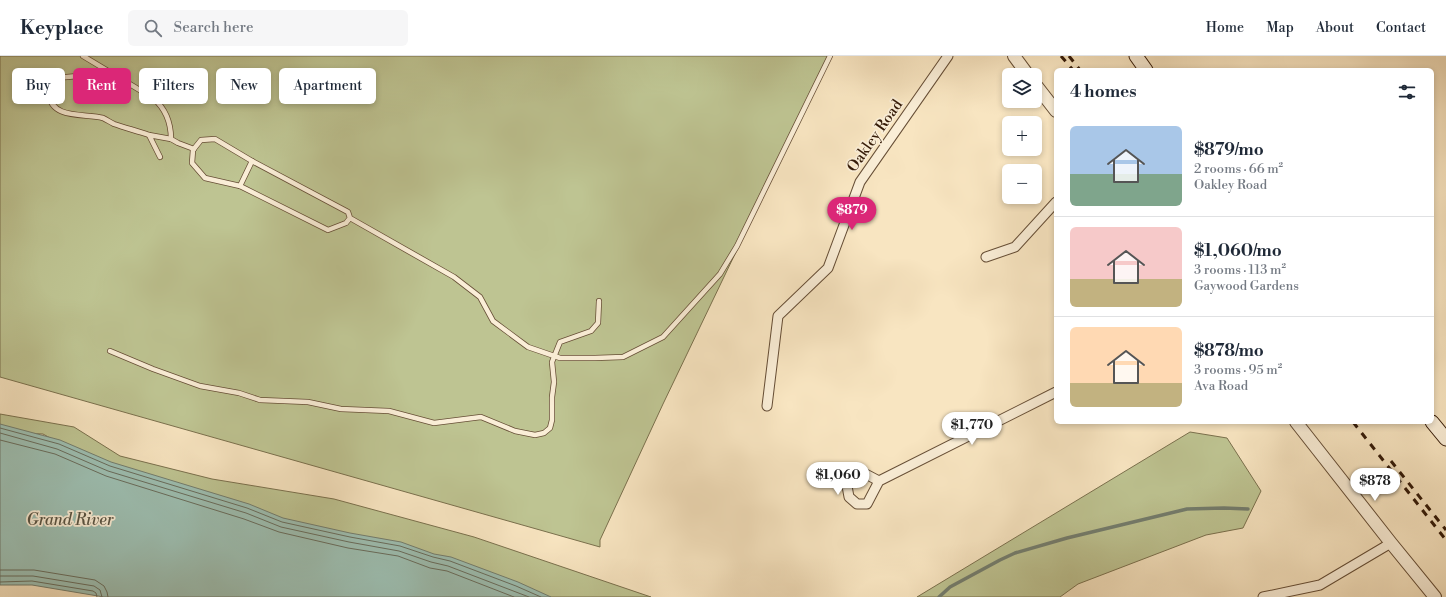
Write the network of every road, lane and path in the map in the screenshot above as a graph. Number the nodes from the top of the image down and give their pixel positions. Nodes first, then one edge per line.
1 (82, 56) edge
2 (830, 56) edge
3 (948, 56) edge
4 (1014, 56) edge
5 (1136, 56) edge
6 (102, 68) edge
7 (1023, 68) edge
8 (1145, 68) edge
9 (73, 76) edge
10 (131, 85) edge
11 (1042, 93) edge
12 (1054, 108) edge
13 (149, 135) junction
14 (172, 139) junction
15 (194, 148) junction
16 (160, 156) dead end
17 (252, 161) junction
18 (240, 186) junction
19 (1054, 204) edge
20 (350, 218) junction
21 (986, 257) dead end
22 (600, 301) dead end
23 (110, 351) dead end
24 (554, 356) junction
25 (1054, 393) edge
26 (767, 406) dead end
27 (1298, 424) edge
28 (1434, 424) edge
29 (1446, 440) edge
30 (879, 481) dead end
31 (1391, 543) junction
32 (1263, 597) edge
33 (1435, 597) edge

1 - 6 lane
2 - 24 lane
3 - 26 street, Oakley Road
4 - 7 street
5 - 8 main road
9 - 13 lane
10 - 14 lane
11 - 12 street
13 - 14 lane
13 - 16 lane
14 - 15 lane
15 - 17 lane
15 - 18 lane
17 - 18 lane
17 - 20 lane
18 - 20 lane
19 - 21 street
20 - 24 lane
22 - 24 lane
23 - 24 lane
25 - 30 street
27 - 31 street
28 - 29 main road
31 - 32 street
31 - 33 street

